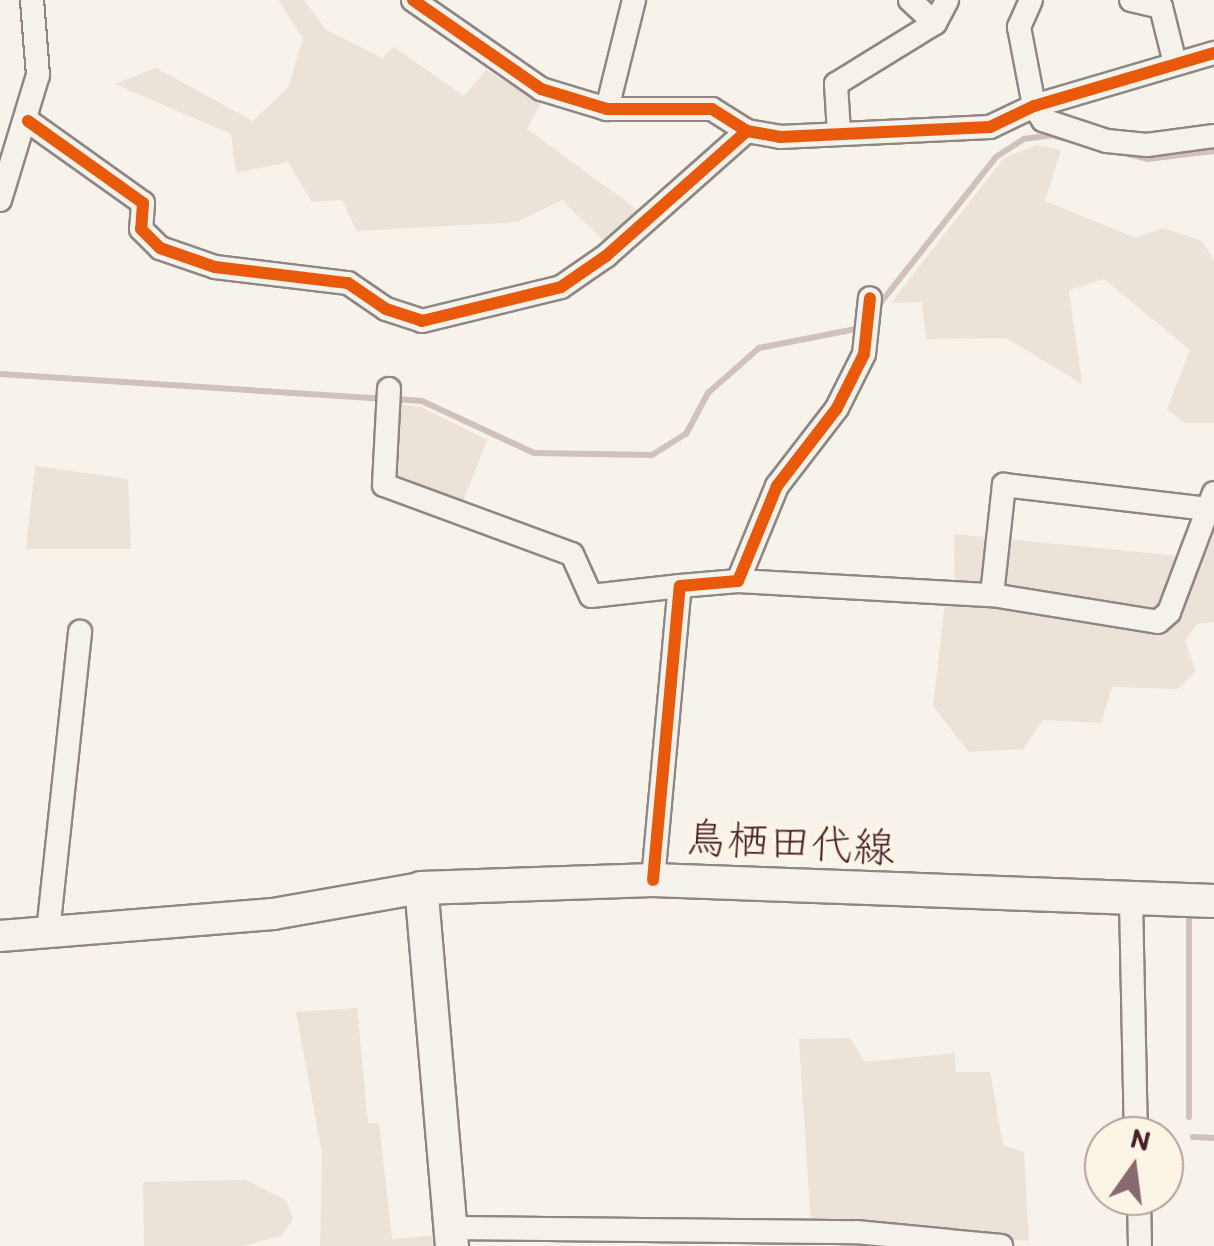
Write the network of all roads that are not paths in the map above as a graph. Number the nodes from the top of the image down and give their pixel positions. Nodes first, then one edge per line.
1 (32, 0) edge
2 (634, 0) edge
3 (910, 0) edge
4 (947, 0) edge
5 (1031, 0) edge
6 (1131, 0) edge
7 (417, 1) edge
8 (935, 23) junction
9 (1214, 53) edge
10 (1175, 63) junction
11 (1034, 106) junction
12 (607, 109) junction
13 (28, 121) junction
14 (747, 131) junction
15 (839, 133) junction
16 (1214, 136) edge
17 (0, 200) edge
18 (870, 298) dead end
19 (388, 395) dead end
20 (1211, 501) edge
21 (738, 581) junction
22 (680, 586) junction
23 (992, 595) junction
24 (80, 632) dead end
25 (654, 880) junction
26 (421, 888) junction
27 (1131, 900) junction
28 (1214, 902) edge
29 (48, 932) junction
30 (0, 936) edge
31 (1136, 1116) edge
32 (1139, 1216) edge
33 (452, 1237) edge
34 (586, 1237) edge
35 (1001, 1246) edge
36 (1140, 1246) edge

1 - 13 street
2 - 12 street
3 - 8 street
4 - 8 street
5 - 11 street
6 - 10 street
7 - 12 street
8 - 15 street
9 - 10 street
10 - 11 street
11 - 15 street
11 - 16 street
12 - 14 street
13 - 14 street
13 - 17 street
14 - 15 street
18 - 21 street
19 - 22 street
20 - 23 street
20 - 23 street
21 - 22 street
21 - 23 street
22 - 25 street
24 - 29 street
25 - 26 main road, 鳥栖田代線
25 - 27 main road, 鳥栖田代線
26 - 29 street
26 - 33 main road
27 - 28 main road, 鳥栖田代線
27 - 31 street
29 - 30 street
32 - 36 street
33 - 34 street
34 - 35 street

